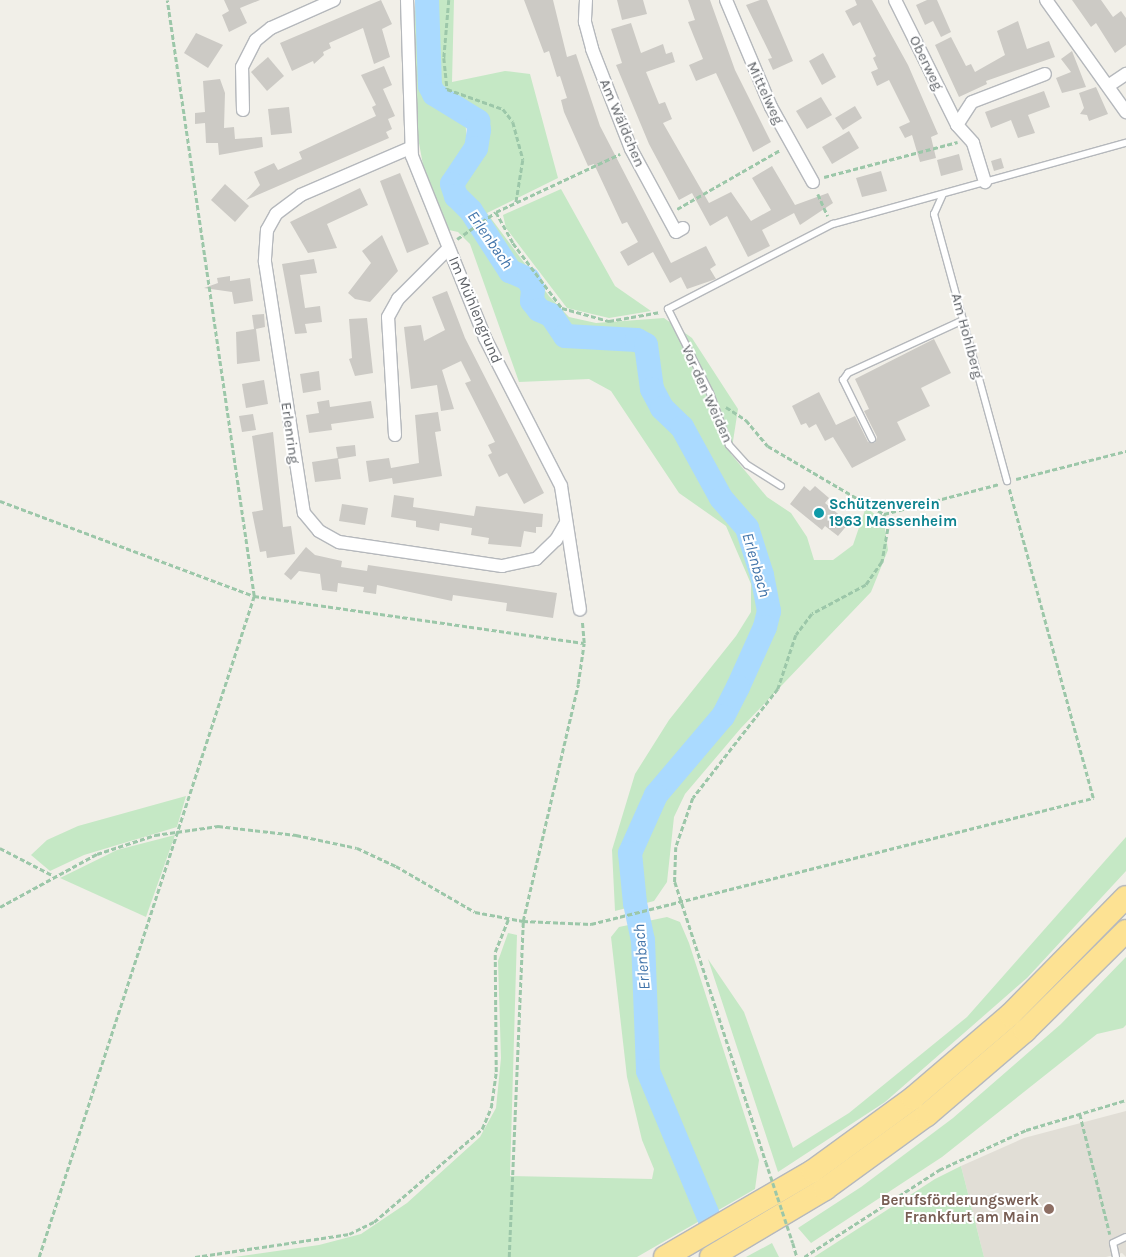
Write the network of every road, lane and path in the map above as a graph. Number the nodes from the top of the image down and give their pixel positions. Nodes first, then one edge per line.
1 (167, 0) edge
2 (334, 0) edge
3 (407, 0) edge
4 (449, 0) edge
5 (586, 0) edge
6 (726, 0) edge
7 (894, 0) edge
8 (1046, 0) edge
9 (1045, 74) dead end
10 (1126, 74) edge
11 (1108, 86) junction
12 (243, 110) dead end
13 (1126, 112) edge
14 (957, 126) junction
15 (969, 140) junction
16 (1126, 143) edge
17 (790, 144) junction
18 (410, 148) junction
19 (631, 149) junction
20 (813, 182) junction
21 (985, 182) junction
22 (944, 193) junction
23 (516, 202) junction
24 (496, 212) junction
25 (667, 215) junction
26 (833, 224) junction
27 (683, 228) dead end
28 (460, 237) dead end
29 (448, 249) junction
30 (668, 309) junction
31 (963, 320) junction
32 (710, 393) junction
33 (395, 435) dead end
34 (872, 439) dead end
35 (1126, 451) edge
36 (1121, 453) dead end
37 (1007, 481) joint
38 (781, 486) dead end
39 (0, 501) edge
40 (566, 523) junction
41 (254, 596) junction
42 (580, 610) joint
43 (584, 643) junction
44 (180, 832) junction
45 (0, 848) edge
46 (52, 875) junction
47 (1126, 898) edge
48 (682, 903) junction
49 (0, 907) edge
50 (509, 918) junction
51 (523, 921) junction
52 (1126, 931) edge
53 (1126, 1100) edge
54 (1080, 1114) junction
55 (1126, 1237) edge
56 (719, 1242) edge
57 (1113, 1243) junction
58 (39, 1257) edge
59 (195, 1257) edge
60 (509, 1257) edge
61 (665, 1257) edge
62 (797, 1257) edge
63 (804, 1257) edge
64 (1116, 1257) edge

1 - 41 path
2 - 12 street
3 - 18 street, Im Mühlengrund
4 - 23 path
5 - 19 street, Am Wäldchen
6 - 17 street, Mittelweg
7 - 14 street, Oberweg
8 - 11 street
9 - 14 street
10 - 11 street
11 - 13 street
14 - 15 street, Oberweg
15 - 20 path
15 - 21 street, Oberweg
16 - 21 lane
17 - 20 street, Mittelweg
17 - 25 path
18 - 29 street, Im Mühlengrund
18 - 40 street, Erlenring
19 - 23 path
19 - 25 street, Am Wäldchen
20 - 26 path
21 - 22 lane
22 - 26 lane
22 - 31 lane, Am Hohlberg
23 - 24 path
24 - 28 path
24 - 30 path
25 - 27 street, Am Wäldchen
26 - 30 lane
29 - 33 street
29 - 40 street, Im Mühlengrund
30 - 32 lane, Vor den Weiden
31 - 34 lane
31 - 37 lane, Am Hohlberg
32 - 38 lane, Vor den Weiden
32 - 48 path
35 - 36 path
37 - 48 path
39 - 41 path
40 - 42 street, Im Mühlengrund
41 - 43 path
41 - 44 path
42 - 43 path
43 - 51 path
44 - 46 path
44 - 50 path
44 - 58 path
45 - 46 path
46 - 49 path
47 - 56 highway
48 - 51 path
48 - 62 path, bridge
50 - 51 path
50 - 59 path
51 - 60 path
52 - 56 highway
53 - 54 path
54 - 57 path
54 - 63 path
55 - 57 lane
56 - 61 highway
57 - 64 lane

